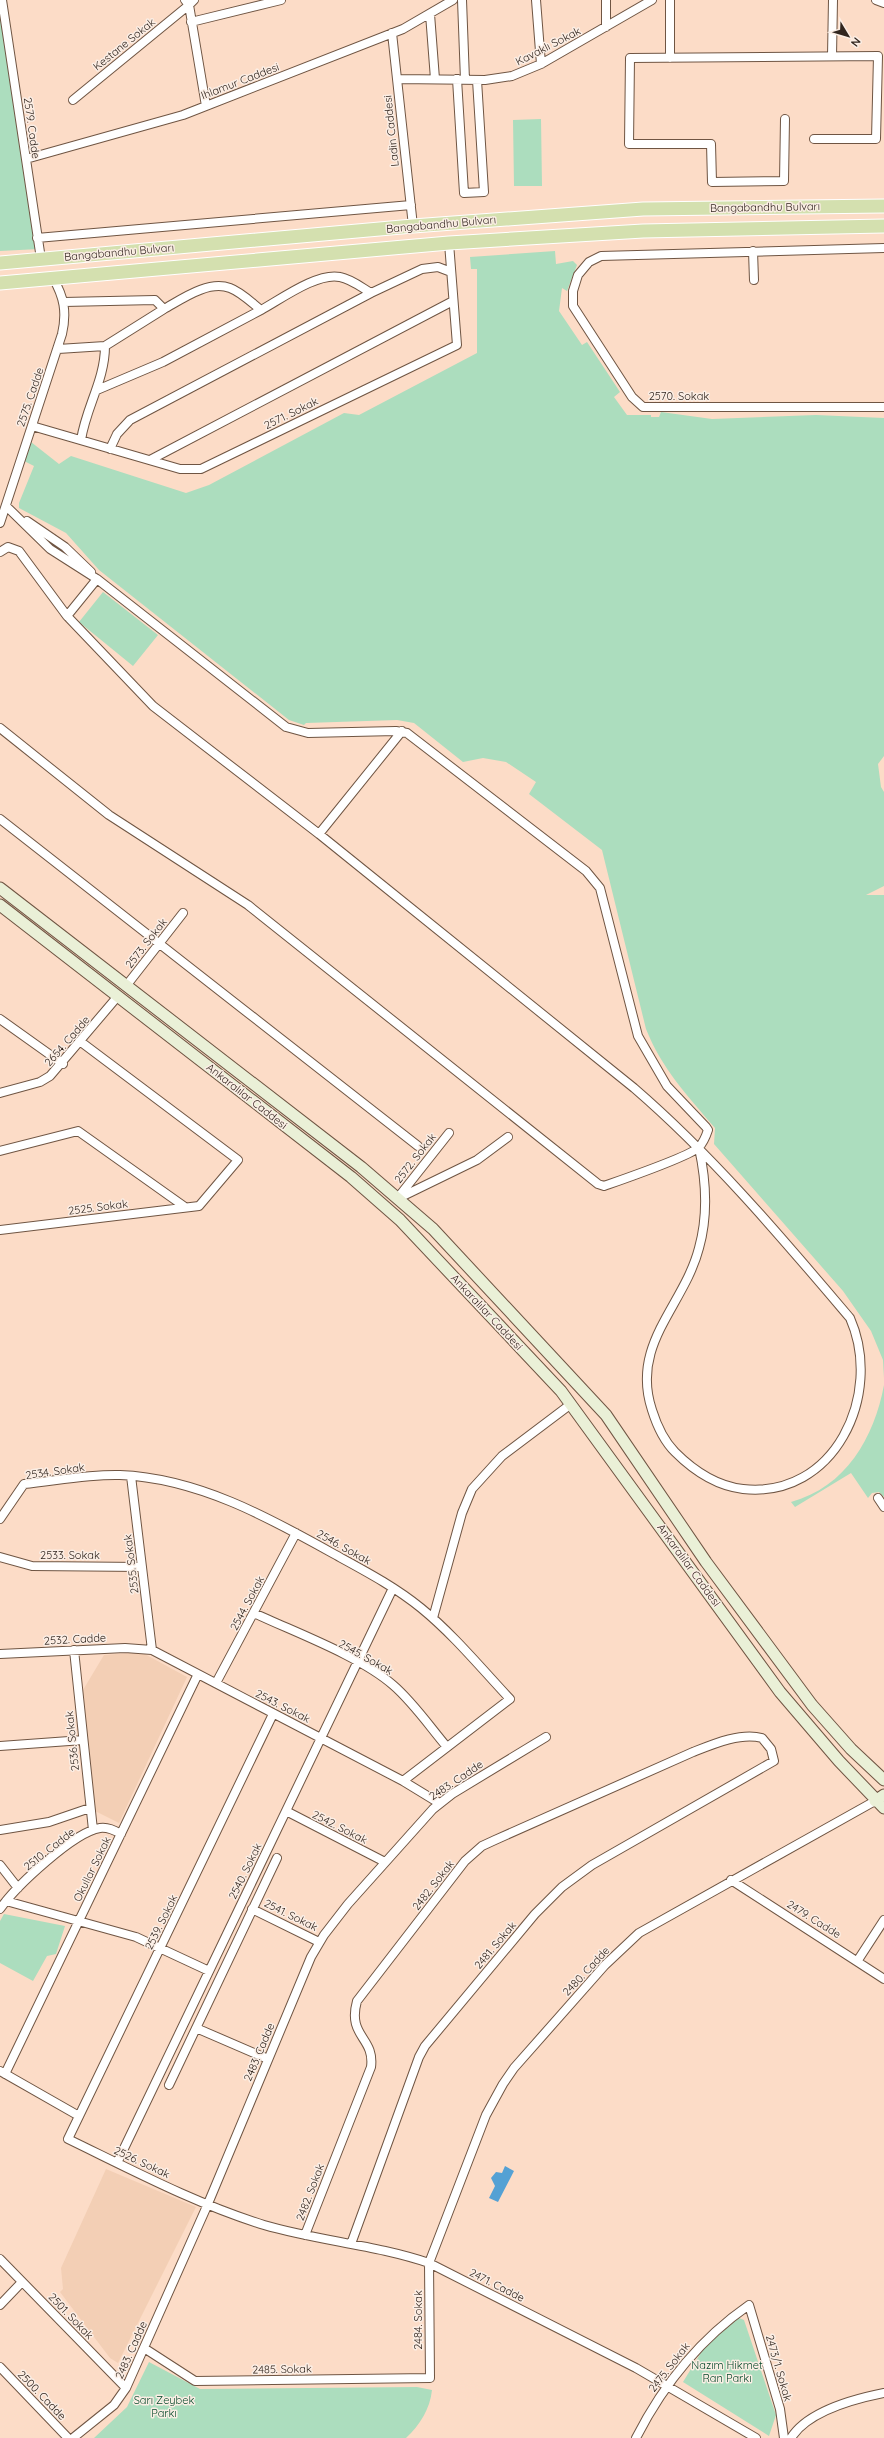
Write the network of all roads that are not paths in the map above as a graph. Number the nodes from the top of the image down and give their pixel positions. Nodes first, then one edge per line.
1 (2, 0) edge
2 (281, 0) edge
3 (453, 0) edge
4 (462, 0) edge
5 (536, 0) edge
6 (606, 0) edge
7 (652, 0) edge
8 (670, 0) edge
9 (833, 0) edge
10 (876, 0) edge
11 (189, 2) edge
12 (884, 3) edge
13 (430, 14) junction
14 (191, 22) junction
15 (606, 27) junction
16 (392, 34) junction
17 (832, 56) junction
18 (670, 58) junction
19 (541, 64) junction
20 (397, 79) junction
21 (435, 79) junction
22 (461, 80) junction
23 (477, 80) junction
24 (73, 100) dead end
25 (206, 106) junction
26 (786, 119) dead end
27 (814, 139) dead end
28 (26, 159) junction
29 (410, 205) junction
30 (884, 206) edge
31 (413, 226) junction
32 (884, 226) edge
33 (37, 238) junction
34 (449, 243) junction
35 (884, 248) edge
36 (753, 251) junction
37 (41, 259) junction
38 (0, 263) edge
39 (451, 272) junction
40 (53, 278) junction
41 (754, 280) dead end
42 (0, 283) edge
43 (370, 293) junction
44 (453, 301) junction
45 (64, 302) junction
46 (164, 309) junction
47 (261, 310) junction
48 (105, 346) junction
49 (58, 349) junction
50 (97, 390) junction
51 (884, 407) edge
52 (32, 426) junction
53 (81, 440) junction
54 (110, 449) junction
55 (150, 460) junction
56 (6, 506) junction
57 (0, 524) edge
58 (0, 552) edge
59 (97, 579) junction
60 (67, 616) junction
61 (0, 728) edge
62 (402, 731) junction
63 (0, 819) edge
64 (319, 834) junction
65 (0, 888) edge
66 (0, 905) edge
67 (183, 913) dead end
68 (159, 943) junction
69 (126, 986) junction
70 (118, 996) junction
71 (0, 1019) edge
72 (81, 1042) junction
73 (63, 1064) junction
74 (0, 1093) edge
75 (449, 1133) dead end
76 (508, 1137) dead end
77 (418, 1146) dead end
78 (699, 1148) junction
79 (0, 1151) edge
80 (398, 1198) junction
81 (184, 1207) junction
82 (0, 1230) edge
83 (587, 1393) junction
84 (571, 1404) junction
85 (131, 1476) junction
86 (878, 1498) dead end
87 (884, 1507) edge
88 (0, 1519) edge
89 (296, 1533) junction
90 (0, 1557) edge
91 (142, 1567) junction
92 (393, 1588) junction
93 (254, 1613) junction
94 (433, 1618) junction
95 (74, 1650) junction
96 (152, 1650) junction
97 (0, 1654) edge
98 (357, 1662) junction
99 (783, 1666) junction
100 (198, 1674) junction
101 (769, 1677) junction
102 (216, 1683) junction
103 (273, 1714) junction
104 (546, 1737) dead end
105 (321, 1738) junction
106 (83, 1740) junction
107 (0, 1746) edge
108 (447, 1748) junction
109 (774, 1761) joint
110 (884, 1780) edge
111 (404, 1781) junction
112 (881, 1801) edge
113 (439, 1803) junction
114 (90, 1808) junction
115 (286, 1811) junction
116 (0, 1830) edge
117 (93, 1830) junction
118 (121, 1834) junction
119 (277, 1858) dead end
120 (385, 1862) junction
121 (0, 1865) edge
122 (731, 1880) junction
123 (18, 1888) junction
124 (6, 1901) junction
125 (0, 1909) edge
126 (252, 1909) junction
127 (884, 1920) edge
128 (79, 1921) junction
129 (227, 1933) junction
130 (238, 1939) junction
131 (319, 1942) junction
132 (160, 1948) junction
133 (858, 1960) junction
134 (209, 1971) junction
135 (884, 1979) edge
136 (196, 2028) junction
137 (268, 2059) junction
138 (3, 2072) edge
139 (169, 2086) dead end
140 (79, 2116) junction
141 (68, 2139) joint
142 (117, 2163) junction
143 (207, 2206) junction
144 (305, 2235) junction
145 (351, 2244) junction
146 (0, 2259) edge
147 (429, 2263) junction
148 (22, 2282) junction
149 (0, 2305) edge
150 (749, 2305) joint
151 (144, 2348) junction
152 (0, 2367) edge
153 (430, 2378) joint
154 (667, 2386) junction
155 (126, 2388) junction
156 (884, 2393) edge
157 (68, 2438) edge
158 (73, 2438) edge
159 (636, 2438) edge
160 (756, 2438) edge
161 (784, 2438) edge
162 (791, 2438) edge

1 - 28 street, 2579. Cadde
2 - 14 street
3 - 13 street, Ihlamur Caddesi
4 - 22 street
5 - 19 street
6 - 15 street
7 - 15 street, Kavaklı Sokak
8 - 18 street
9 - 17 street
10 - 12 street
11 - 14 street
11 - 24 street, Kestane Sokak
13 - 16 street, Ihlamur Caddesi
13 - 21 street
14 - 25 street
15 - 19 street, Kavaklı Sokak
16 - 20 street, Ladin Caddesi
16 - 25 street, Ihlamur Caddesi
17 - 18 street
17 - 27 street
18 - 26 street
19 - 23 street, Kavaklı Sokak
20 - 21 street, Kavaklı Sokak
20 - 29 street, Ladin Caddesi
21 - 22 street, Kavaklı Sokak
22 - 23 street, Kavaklı Sokak
22 - 23 street
25 - 28 street, Ihlamur Caddesi
28 - 33 street, 2579. Cadde
29 - 31 street, Ladin Caddesi
29 - 33 street
30 - 31 main road, Bangabandhu Bulvarı
31 - 37 main road, Bangabandhu Bulvarı
32 - 34 main road, Bangabandhu Bulvarı
33 - 37 street, 2579. Cadde
34 - 39 street, 2571. Sokak
34 - 40 main road, Bangabandhu Bulvarı
35 - 36 street
36 - 41 street
36 - 51 street, 2570. Sokak
37 - 38 main road, Bangabandhu Bulvarı
37 - 40 main road
39 - 43 street
39 - 44 street, 2571. Sokak
40 - 42 main road, Bangabandhu Bulvarı
40 - 45 street, 2575. Cadde
43 - 47 street
43 - 54 street
44 - 55 street
44 - 55 street, 2571. Sokak
45 - 46 street
45 - 49 street, 2575. Cadde
46 - 47 street
46 - 48 street
47 - 50 street
48 - 49 street
48 - 50 street
49 - 52 street, 2575. Cadde
50 - 53 street
52 - 53 street, 2571. Sokak
52 - 56 street, 2575. Cadde
53 - 54 street, 2571. Sokak
54 - 55 street, 2571. Sokak
56 - 57 street, 2575. Cadde
56 - 59 street
58 - 60 street
59 - 60 street
59 - 62 street
60 - 64 street
61 - 78 street
62 - 64 street
62 - 78 street
63 - 68 street
64 - 78 street
65 - 69 main road, Ankaralılar Caddesi
66 - 70 main road, Ankaralılar Caddesi
67 - 68 street, 2573. Sokak
68 - 69 street, 2573. Sokak
68 - 77 street
69 - 70 main road
69 - 80 main road, Ankaralılar Caddesi
70 - 72 street, 2654. Cadde
70 - 84 main road, Ankaralılar Caddesi
71 - 73 street
72 - 73 street, 2654. Cadde
72 - 81 street, 2525. Sokak
73 - 74 street, 2654. Cadde
75 - 80 street, 2572. Sokak
76 - 80 street
78 - 78 street
79 - 81 street
80 - 83 main road, Ankaralılar Caddesi
81 - 82 street, 2525. Sokak
83 - 84 main road
83 - 99 main road, Ankaralılar Caddesi
84 - 94 street
84 - 101 main road, Ankaralılar Caddesi
85 - 88 street, 2534. Sokak
85 - 89 street, 2546. Sokak
85 - 91 street, 2535. Sokak
86 - 87 street
89 - 92 street, 2546. Sokak
89 - 93 street, 2544. Sokak
90 - 91 street, 2533. Sokak
91 - 96 street, 2535. Sokak
92 - 94 street, 2546. Sokak
92 - 98 street, 2540. Sokak
93 - 98 street, 2545. Sokak
93 - 102 street, 2544. Sokak
94 - 108 street, 2546. Sokak
95 - 96 street, 2532. Cadde
95 - 97 street, 2532. Cadde
95 - 106 street, 2536. Sokak
96 - 100 street, 2543. Sokak
98 - 105 street, 2540. Sokak
98 - 108 street, 2545. Sokak
99 - 101 main road
99 - 110 main road, Ankaralılar Caddesi
100 - 102 street, 2543. Sokak
100 - 118 street, Okullar Sokak
101 - 112 main road, Ankaralılar Caddesi
102 - 103 street, 2543. Sokak
103 - 105 street, 2543. Sokak
103 - 132 street, 2539. Sokak
104 - 113 street, 2483. Cadde
105 - 111 street, 2543. Sokak
105 - 115 street, 2540. Sokak
106 - 107 street
106 - 114 street, 2536. Sokak
108 - 111 street
109 - 144 street, 2482. Sokak
109 - 145 street, 2481. Sokak
111 - 113 street, 2543. Sokak
112 - 122 street, 2480. Cadde
113 - 120 street, 2483. Cadde
114 - 116 street
114 - 117 street, 2536. Sokak
115 - 120 street, 2542. Sokak
115 - 129 street, 2540. Sokak
117 - 118 street, 2510. Cadde
117 - 123 street, 2510. Cadde
118 - 128 street, Okullar Sokak
119 - 126 street
120 - 131 street, 2483. Cadde
121 - 123 street
122 - 133 street, 2479. Cadde
122 - 147 street, 2480. Cadde
123 - 124 street, 2510. Cadde
124 - 125 street, 2510. Cadde
124 - 128 street
126 - 130 street
126 - 131 street, 2541. Sokak
127 - 133 street
128 - 132 street
128 - 138 street, Okullar Sokak
129 - 130 street
129 - 134 street, 2540. Sokak
130 - 136 street
131 - 137 street, 2483. Cadde
132 - 134 street
132 - 140 street, 2539. Sokak
133 - 135 street, 2479. Cadde
134 - 142 street, 2540. Sokak
136 - 137 street
136 - 139 street
137 - 143 street, 2483. Cadde
138 - 140 street
140 - 141 street, 2539. Sokak
141 - 142 street, 2526. Sokak
142 - 143 street, 2526. Sokak
143 - 144 street, 2471. Cadde
143 - 151 street, 2483. Cadde
144 - 145 street, 2471. Cadde
145 - 147 street, 2471. Cadde
146 - 148 street, 2501. Sokak
147 - 153 street, 2484. Sokak
147 - 154 street, 2471. Cadde
148 - 149 street
148 - 155 street, 2501. Sokak
150 - 154 street, 2475. Sokak
150 - 161 street, 2473/1. Sokak
151 - 153 street, 2485. Sokak
151 - 155 street, 2483. Cadde
152 - 157 street, 2500. Cadde
154 - 159 street, 2475. Sokak
154 - 160 street, 2471. Cadde
155 - 158 street, 2483. Cadde
156 - 162 street

